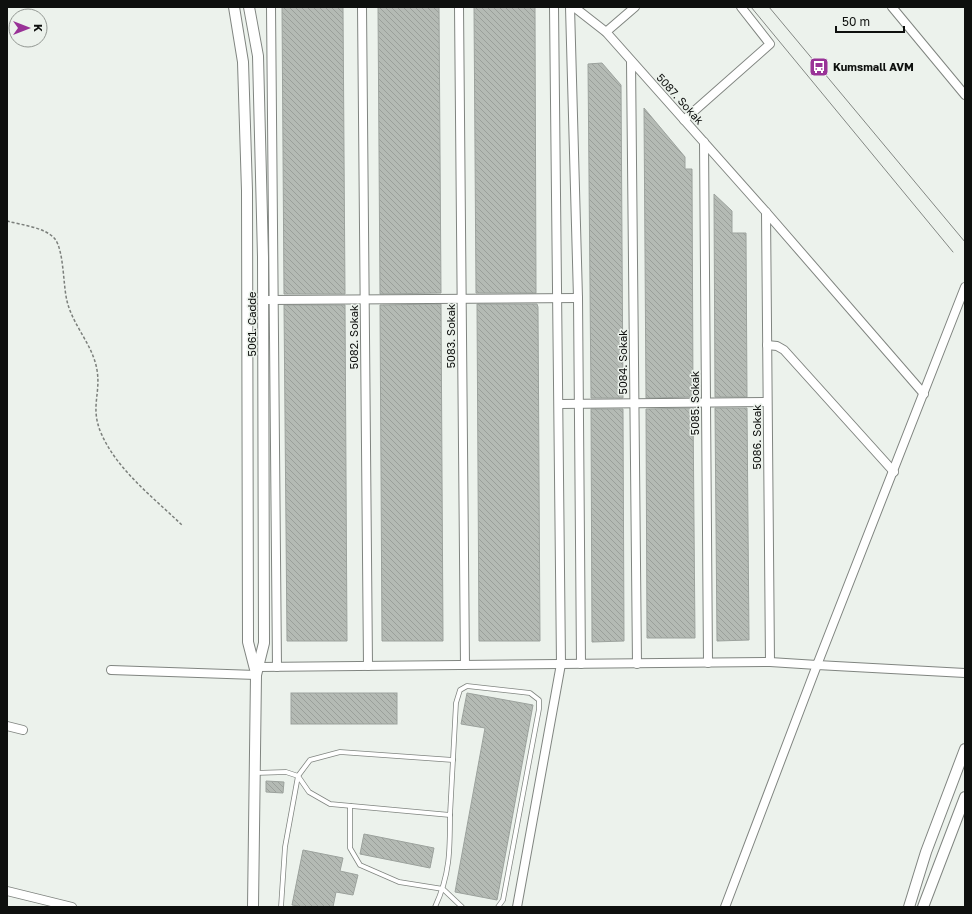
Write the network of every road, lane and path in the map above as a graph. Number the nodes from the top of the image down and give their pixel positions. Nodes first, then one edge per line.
1 (234, 7) edge
2 (249, 7) edge
3 (271, 7) edge
4 (362, 7) edge
5 (459, 7) edge
6 (554, 7) edge
7 (570, 7) edge
8 (574, 7) edge
9 (635, 7) edge
10 (741, 7) edge
11 (892, 7) edge
12 (606, 32) junction
13 (631, 61) junction
14 (965, 95) edge
15 (684, 120) junction
16 (704, 142) junction
17 (766, 212) junction
18 (7, 221) edge
19 (965, 287) edge
20 (558, 298) junction
21 (578, 298) junction
22 (462, 299) junction
23 (268, 300) junction
24 (364, 300) junction
25 (767, 345) junction
26 (924, 394) junction
27 (767, 402) junction
28 (706, 403) junction
29 (559, 404) junction
30 (579, 404) junction
31 (634, 404) junction
32 (894, 472) junction
33 (182, 526) dead end
34 (770, 662) junction
35 (708, 663) junction
36 (561, 664) junction
37 (581, 664) junction
38 (637, 664) junction
39 (465, 665) junction
40 (818, 665) junction
41 (368, 666) junction
42 (277, 667) junction
43 (111, 670) dead end
44 (257, 671) junction
45 (965, 673) edge
46 (7, 726) edge
47 (23, 730) dead end
48 (965, 749) edge
49 (453, 760) junction
50 (255, 773) junction
51 (298, 776) junction
52 (965, 797) edge
53 (350, 806) junction
54 (450, 815) junction
55 (443, 889) junction
56 (7, 891) edge
57 (72, 907) edge
58 (252, 907) edge
59 (281, 907) edge
60 (435, 907) edge
61 (462, 907) edge
62 (498, 907) edge
63 (517, 907) edge
64 (725, 907) edge
65 (910, 907) edge
66 (923, 907) edge

1 - 44 street, 5061. Cadde
2 - 23 street, 5061. Cadde
3 - 23 street
4 - 24 street, 5082. Sokak
5 - 22 street, 5083. Sokak
6 - 20 street
7 - 21 street
8 - 12 street, 5087. Sokak
9 - 12 street
10 - 15 street
11 - 14 street
12 - 13 street, 5087. Sokak
13 - 15 street, 5087. Sokak
13 - 31 street, 5084. Sokak
15 - 16 street, 5087. Sokak
16 - 17 street, 5087. Sokak
16 - 28 street, 5085. Sokak
17 - 25 street, 5086. Sokak
17 - 26 street, 5087. Sokak
18 - 33 path
19 - 26 street
20 - 21 street
20 - 22 street
20 - 29 street
21 - 30 street
22 - 24 street
22 - 39 street, 5083. Sokak
23 - 24 street
23 - 42 street
23 - 44 street, 5061. Cadde
24 - 41 street, 5082. Sokak
25 - 27 street, 5086. Sokak
25 - 32 street
26 - 32 street
27 - 28 street
27 - 34 street, 5086. Sokak
28 - 31 street
28 - 35 street, 5085. Sokak
29 - 30 street
29 - 36 street
30 - 31 street
30 - 37 street
31 - 38 street, 5084. Sokak
32 - 40 street
34 - 35 street
34 - 40 street
35 - 38 street
36 - 37 street
36 - 39 street
36 - 63 street
37 - 38 street
39 - 41 street
40 - 45 street
40 - 64 street
41 - 42 street
42 - 44 street
43 - 44 street
44 - 50 street
46 - 47 street
48 - 65 street
49 - 51 lane
49 - 54 lane
49 - 62 lane
50 - 51 lane
50 - 58 street
51 - 53 lane
51 - 59 lane
52 - 66 street
53 - 54 lane
53 - 55 lane
54 - 55 lane
55 - 60 lane
55 - 61 lane
56 - 57 street

